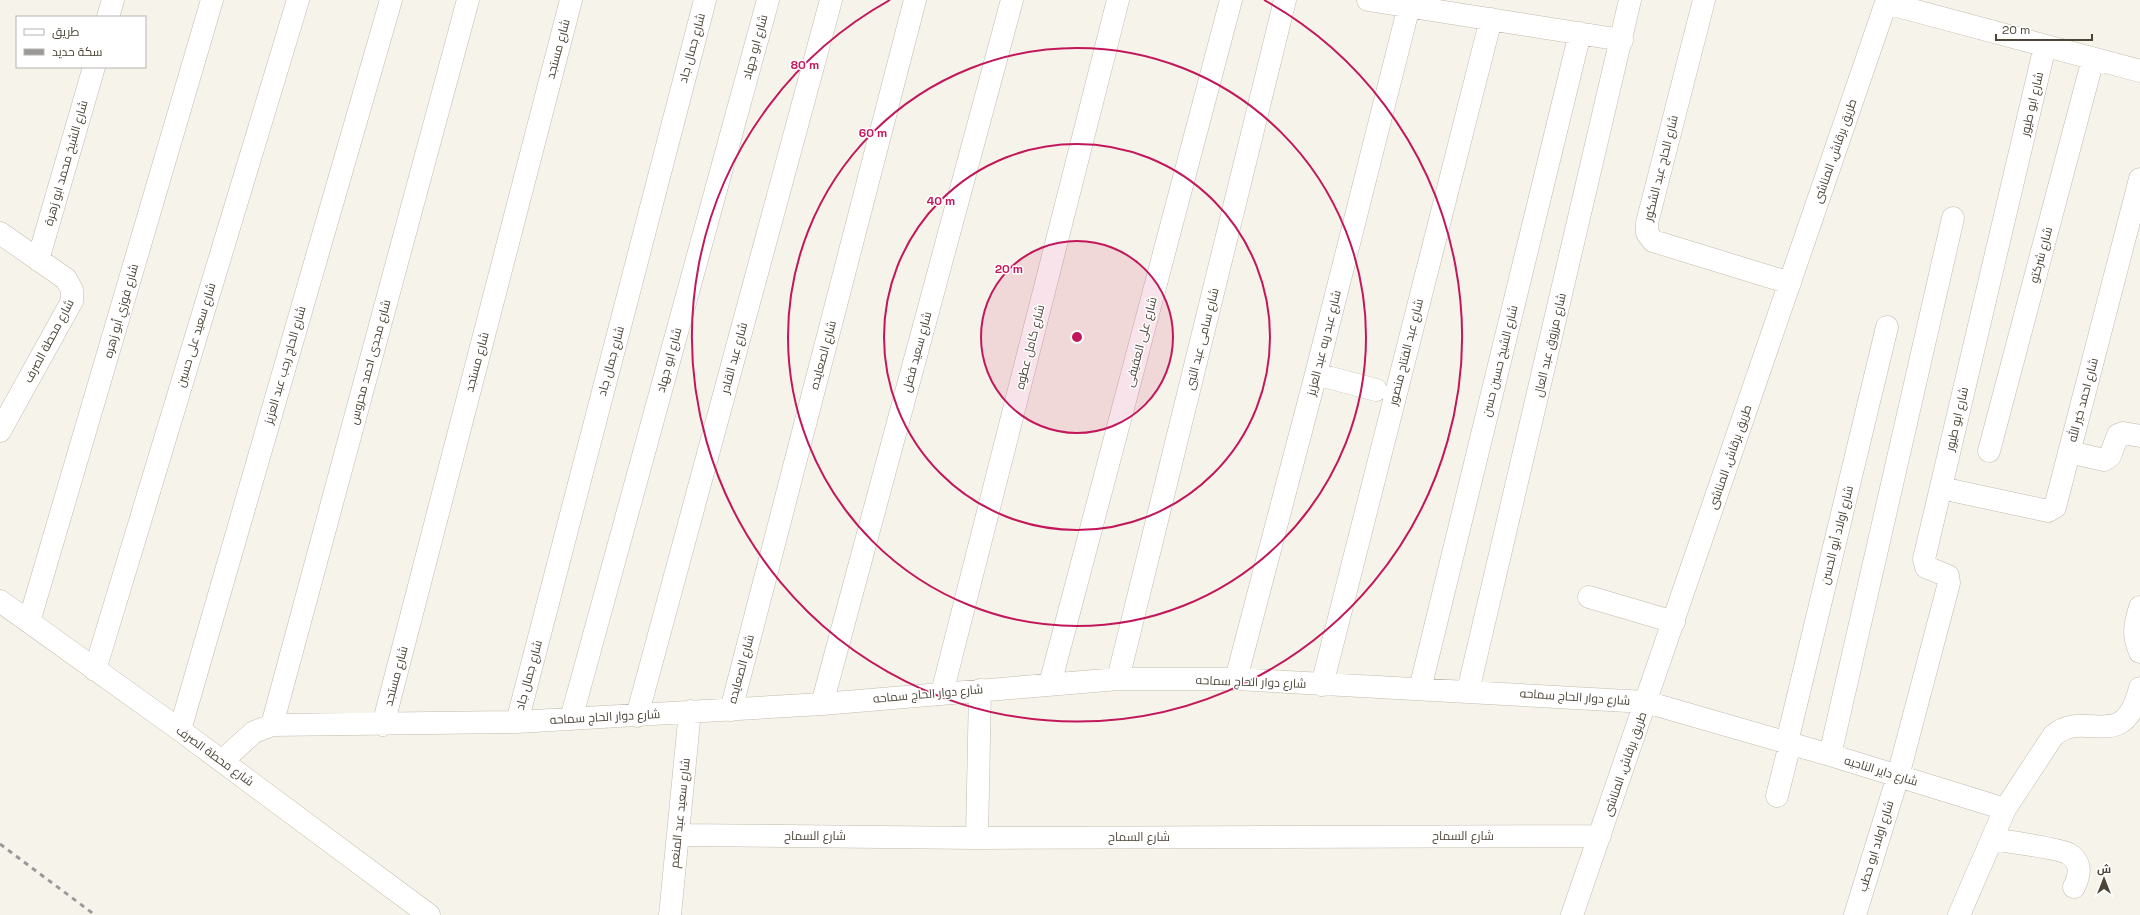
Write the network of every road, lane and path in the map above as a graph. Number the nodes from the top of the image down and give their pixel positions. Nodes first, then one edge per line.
1 (113, 0) edge
2 (212, 0) edge
3 (298, 0) edge
4 (391, 0) edge
5 (468, 0) edge
6 (571, 0) edge
7 (705, 0) edge
8 (768, 0) edge
9 (831, 0) edge
10 (915, 0) edge
11 (1012, 0) edge
12 (1118, 0) edge
13 (1231, 0) edge
14 (1285, 0) edge
15 (1368, 0) edge
16 (1630, 0) edge
17 (1704, 0) edge
18 (1886, 2) edge
19 (1409, 6) junction
20 (108, 16) edge
21 (1491, 19) junction
22 (1580, 33) junction
23 (1622, 40) junction
24 (2045, 46) junction
25 (2094, 59) junction
26 (94, 68) edge
27 (2140, 71) edge
28 (2140, 179) edge
29 (2136, 212) edge
30 (1953, 218) dead end
31 (0, 233) edge
32 (38, 260) junction
33 (1790, 283) junction
34 (1887, 327) dead end
35 (1316, 374) junction
36 (1376, 390) dead end
37 (0, 431) edge
38 (2140, 436) edge
39 (1989, 451) dead end
40 (2069, 452) junction
41 (1941, 488) junction
42 (1589, 597) dead end
43 (0, 601) edge
44 (2140, 607) edge
45 (29, 622) junction
46 (1674, 622) junction
47 (2139, 649) edge
48 (95, 670) junction
49 (1118, 679) junction
50 (1236, 679) junction
51 (1050, 684) junction
52 (1322, 685) junction
53 (1420, 688) junction
54 (2140, 688) edge
55 (980, 690) junction
56 (1468, 691) junction
57 (942, 693) junction
58 (1646, 702) junction
59 (822, 704) junction
60 (730, 710) junction
61 (690, 712) junction
62 (637, 716) junction
63 (571, 720) junction
64 (517, 722) junction
65 (272, 725) junction
66 (383, 725) junction
67 (180, 730) junction
68 (1789, 743) junction
69 (1830, 755) junction
70 (222, 761) junction
71 (1898, 776) junction
72 (1778, 796) dead end
73 (2005, 809) junction
74 (678, 835) junction
75 (1600, 836) junction
76 (977, 838) junction
77 (1992, 839) junction
78 (2074, 887) dead end
79 (429, 915) edge
80 (670, 915) edge
81 (1572, 915) edge
82 (1855, 915) edge
83 (1959, 915) edge

1 - 20 street
2 - 45 street, شارع فوزي أبو زهره
3 - 48 street, شارع سعيد على حسين
4 - 67 street, شارع الحاج رجب عبد العزيز
5 - 65 street, شارع مجدى احمد محروس
6 - 66 street, شارع مستجد
7 - 64 street, شارع جمال جاد
8 - 63 street, شارع ابو جهاد
9 - 62 street, شارع عبد القادر
10 - 60 street, شارع الصعايده
11 - 59 street, شارع سعيد فضل
12 - 57 street, شارع كامل عطوه
13 - 51 street, شارع على العفيفى
14 - 49 street, شارع سامى عبد النبى
15 - 19 street
16 - 23 street, شارع مرزوق عبد العال
17 - 33 street, شارع الحاج عبد الشكور
18 - 24 street
18 - 33 street, طريق برقاش, المناشى
19 - 21 street
19 - 35 street, شارع عبد ربه عبد العزيز
21 - 22 street
21 - 52 street, شارع عبد الفتاح منصور
22 - 23 street
22 - 53 street, شارع الشيخ حسين حسن
23 - 56 street, شارع مرزوق عبد العال
24 - 25 street
24 - 41 street, شارع ابو طيور
25 - 27 street
25 - 39 street, شارع شركتو
26 - 32 street, شارع الشيخ محمد ابو زهرة
28 - 29 street, شارع احمد خير الله
29 - 40 street, شارع احمد خير الله
30 - 69 street
31 - 32 street, شارع محطة الصرف
32 - 37 street, شارع محطة الصرف
33 - 46 street, طريق برقاش, المناشى
34 - 68 street, شارع اولاد أبو الحسن
35 - 36 street
35 - 50 street, شارع عبد ربه عبد العزيز
38 - 40 street
40 - 41 street, شارع احمد خير الله
41 - 71 street, شارع ابو طيور
42 - 46 street
43 - 45 street, شارع محطة الصرف
44 - 47 street
45 - 48 street, شارع محطة الصرف
46 - 58 street, طريق برقاش, المناشى
48 - 67 street, شارع محطة الصرف
49 - 50 street, شارع دوار الحاج سماحه
49 - 51 street, شارع دوار الحاج سماحه
50 - 52 street, شارع دوار الحاج سماحه
51 - 55 street, شارع دوار الحاج سماحه
52 - 53 street, شارع دوار الحاج سماحه
53 - 56 street, شارع دوار الحاج سماحه
54 - 73 street
55 - 57 street, شارع دوار الحاج سماحه
55 - 76 street
56 - 58 street, شارع دوار الحاج سماحه
57 - 59 street, شارع دوار الحاج سماحه
58 - 68 street, شارع داير الناحيه
58 - 75 street, طريق برقاش, المناشى
59 - 60 street, شارع دوار الحاج سماحه
60 - 61 street, شارع دوار الحاج سماحه
61 - 62 street, شارع دوار الحاج سماحه
61 - 74 street, شارع سعيد عبد المنعم
62 - 63 street, شارع دوار الحاج سماحه
63 - 64 street, شارع دوار الحاج سماحه
64 - 66 street, شارع دوار الحاج سماحه
65 - 66 street, شارع دوار الحاج سماحه
65 - 70 street, شارع دوار الحاج سماحه
67 - 70 street, شارع محطة الصرف
68 - 69 street, شارع داير الناحيه
68 - 72 street, شارع اولاد أبو الحسن
69 - 71 street, شارع داير الناحيه
70 - 79 street, شارع محطة الصرف
71 - 73 street, شارع داير الناحيه
71 - 82 street, شارع اولاد ابو حطب
73 - 77 street
74 - 76 street, شارع السماح
74 - 80 street, شارع سعيد عبد المنعم
75 - 76 street, شارع السماح
75 - 81 street, طريق برقاش, المناشى
77 - 78 street
77 - 83 street

